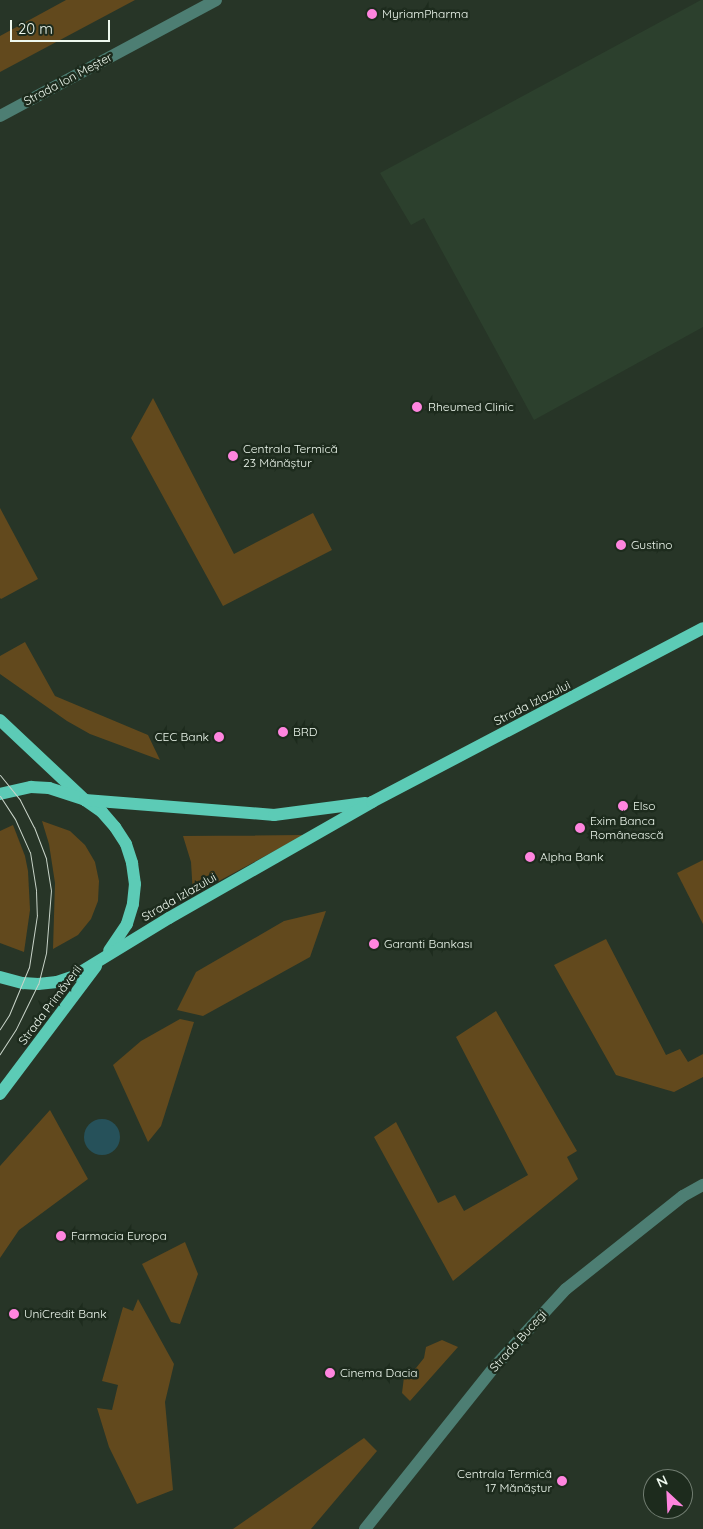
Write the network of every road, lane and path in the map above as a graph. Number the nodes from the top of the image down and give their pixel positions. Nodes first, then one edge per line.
1 (216, 0) edge
2 (0, 116) edge
3 (703, 628) edge
4 (0, 720) edge
5 (0, 794) edge
6 (85, 800) junction
7 (372, 802) junction
8 (104, 957) junction
9 (0, 976) edge
10 (0, 1094) edge
11 (703, 1185) edge
12 (365, 1529) edge

1 - 2 street, Strada Ion Meșter
3 - 7 main road, Strada Izlazului
4 - 6 main road, Strada Primăverii
5 - 6 main road, Strada Primăverii
6 - 7 main road, Strada Izlazului
6 - 8 main road, Strada Primăverii
7 - 8 main road, Strada Izlazului
8 - 9 main road, Strada Primăverii
8 - 10 main road, Strada Primăverii
11 - 12 street, Strada Bucegi

